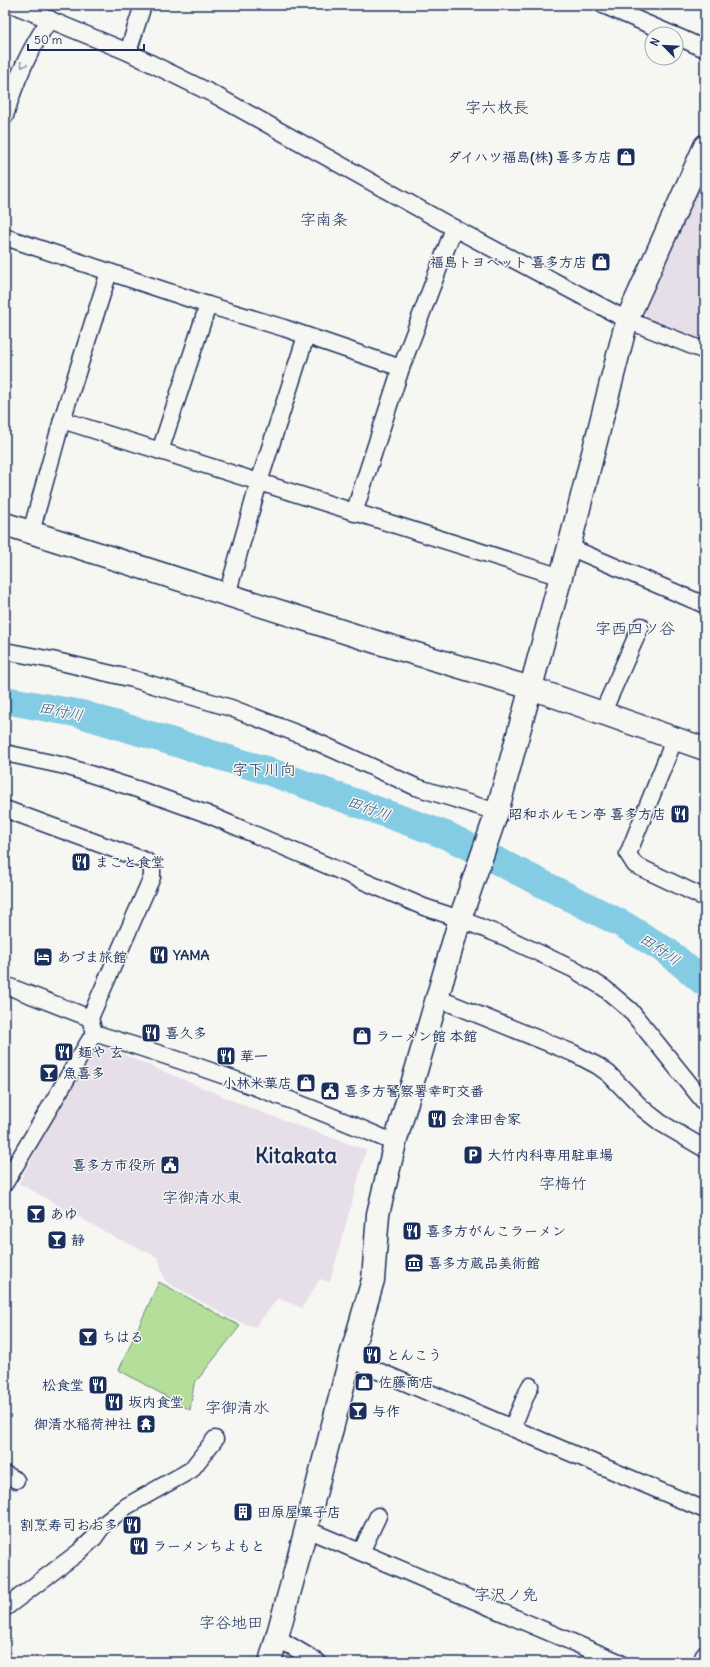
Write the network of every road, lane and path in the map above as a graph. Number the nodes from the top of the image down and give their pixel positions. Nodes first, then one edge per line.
1 (14, 5) edge
2 (143, 5) edge
3 (603, 5) edge
4 (50, 19) junction
5 (652, 26) edge
6 (684, 40) edge
7 (705, 49) edge
8 (128, 52) junction
9 (5, 116) edge
10 (705, 146) edge
11 (454, 228) junction
12 (5, 237) edge
13 (109, 272) junction
14 (208, 305) junction
15 (628, 320) junction
16 (306, 336) junction
17 (705, 351) edge
18 (401, 368) junction
19 (62, 420) junction
20 (160, 451) junction
21 (259, 482) junction
22 (354, 513) junction
23 (5, 524) edge
24 (31, 532) junction
25 (569, 547) junction
26 (561, 577) junction
27 (227, 595) junction
28 (705, 605) edge
29 (640, 626) dead end
30 (5, 651) edge
31 (531, 688) junction
32 (602, 714) junction
33 (675, 738) junction
34 (705, 749) edge
35 (5, 753) edge
36 (5, 809) edge
37 (494, 820) junction
38 (705, 898) edge
39 (460, 919) junction
40 (5, 985) edge
41 (437, 998) junction
42 (92, 1025) junction
43 (705, 1104) edge
44 (394, 1143) junction
45 (705, 1149) edge
46 (5, 1183) edge
47 (350, 1359) junction
48 (530, 1386) dead end
49 (512, 1428) junction
50 (215, 1439) dead end
51 (705, 1510) edge
52 (378, 1516) dead end
53 (306, 1529) junction
54 (361, 1552) junction
55 (5, 1608) edge
56 (276, 1637) junction
57 (705, 1653) edge
58 (270, 1662) edge
59 (318, 1662) edge
60 (618, 1662) edge
61 (701, 1662) edge

1 - 4 street
2 - 8 street
3 - 5 street
4 - 8 street
4 -> 9 street
6 - 7 street
8 - 11 street
10 - 15 street
11 - 15 street
11 - 18 street
12 - 13 street
13 - 14 street
13 - 19 street
14 - 16 street
14 - 20 street
15 - 17 street
15 - 25 street
16 - 18 street
16 - 21 street
18 - 22 street
19 - 20 street
19 - 24 street
20 - 21 street
21 - 22 street
21 - 27 street
22 - 26 street
23 - 24 street
24 - 27 street
25 - 26 street
25 - 28 street
26 - 31 street
27 - 31 street
29 - 32 street
30 - 37 street
31 - 32 street
31 - 37 street
32 - 33 street
33 - 34 street
33 - 38 street
35 - 39 street
36 - 42 street
37 - 39 street
39 - 41 street
39 - 43 street
40 - 42 street
41 - 44 street
41 - 45 street
42 - 44 street
42 - 46 street
44 - 47 street
47 - 49 street
47 - 53 street
48 - 49 street
49 - 51 street
50 - 55 street
52 - 54 street
53 - 54 street
53 - 56 street
54 - 60 street
56 - 58 street
56 - 59 street
57 - 61 street

